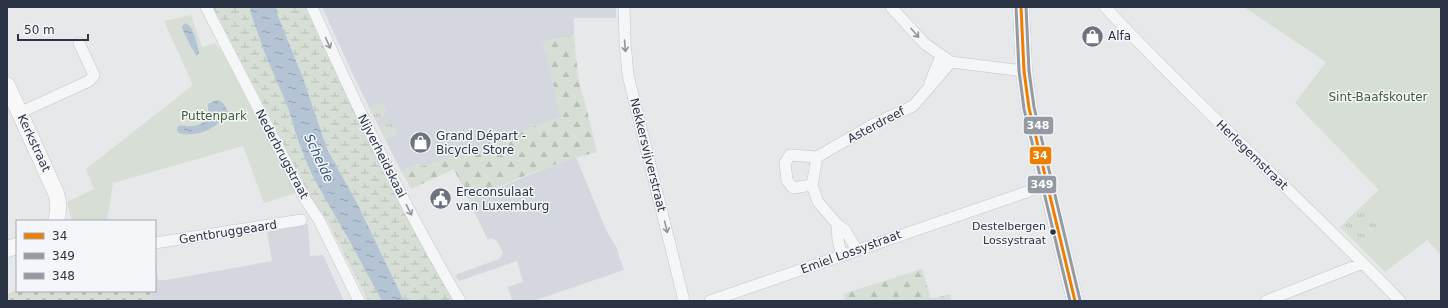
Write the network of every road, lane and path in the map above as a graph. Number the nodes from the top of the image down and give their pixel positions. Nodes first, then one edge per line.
1 (206, 7) edge
2 (312, 7) edge
3 (624, 7) edge
4 (891, 7) edge
5 (1021, 7) edge
6 (1105, 7) edge
7 (79, 43) dead end
8 (946, 59) junction
9 (1024, 71) junction
10 (7, 85) edge
11 (19, 112) junction
12 (817, 157) junction
13 (812, 185) junction
14 (1047, 185) junction
15 (56, 220) edge
16 (301, 220) dead end
17 (837, 224) junction
18 (156, 244) edge
19 (857, 250) junction
20 (842, 256) junction
21 (1364, 263) junction
22 (359, 301) edge
23 (460, 301) edge
24 (684, 301) edge
25 (710, 301) edge
26 (1075, 301) edge
27 (1266, 301) edge
28 (1400, 301) edge

1 - 22 street, Nederbrugstraat
2 -> 23 street, Nijverheidskaai
3 -> 24 street, Nekkersvijverstraat
4 -> 8 street
5 - 9 main road
6 - 21 street, Herlegemstraat
7 - 11 street
8 - 9 street
8 - 12 street, Asterdreef
9 - 14 main road
10 - 11 main road, Kerkstraat
11 - 15 main road, Kerkstraat
12 - 13 street
12 - 13 street
13 - 17 street
14 - 19 street, Emiel Lossystraat
14 - 26 main road
16 - 18 street, Gentbruggeaard
17 - 19 street
17 - 20 street
19 - 20 street, Emiel Lossystraat
20 - 25 street, Emiel Lossystraat
21 - 27 street
21 - 28 street, Herlegemstraat

